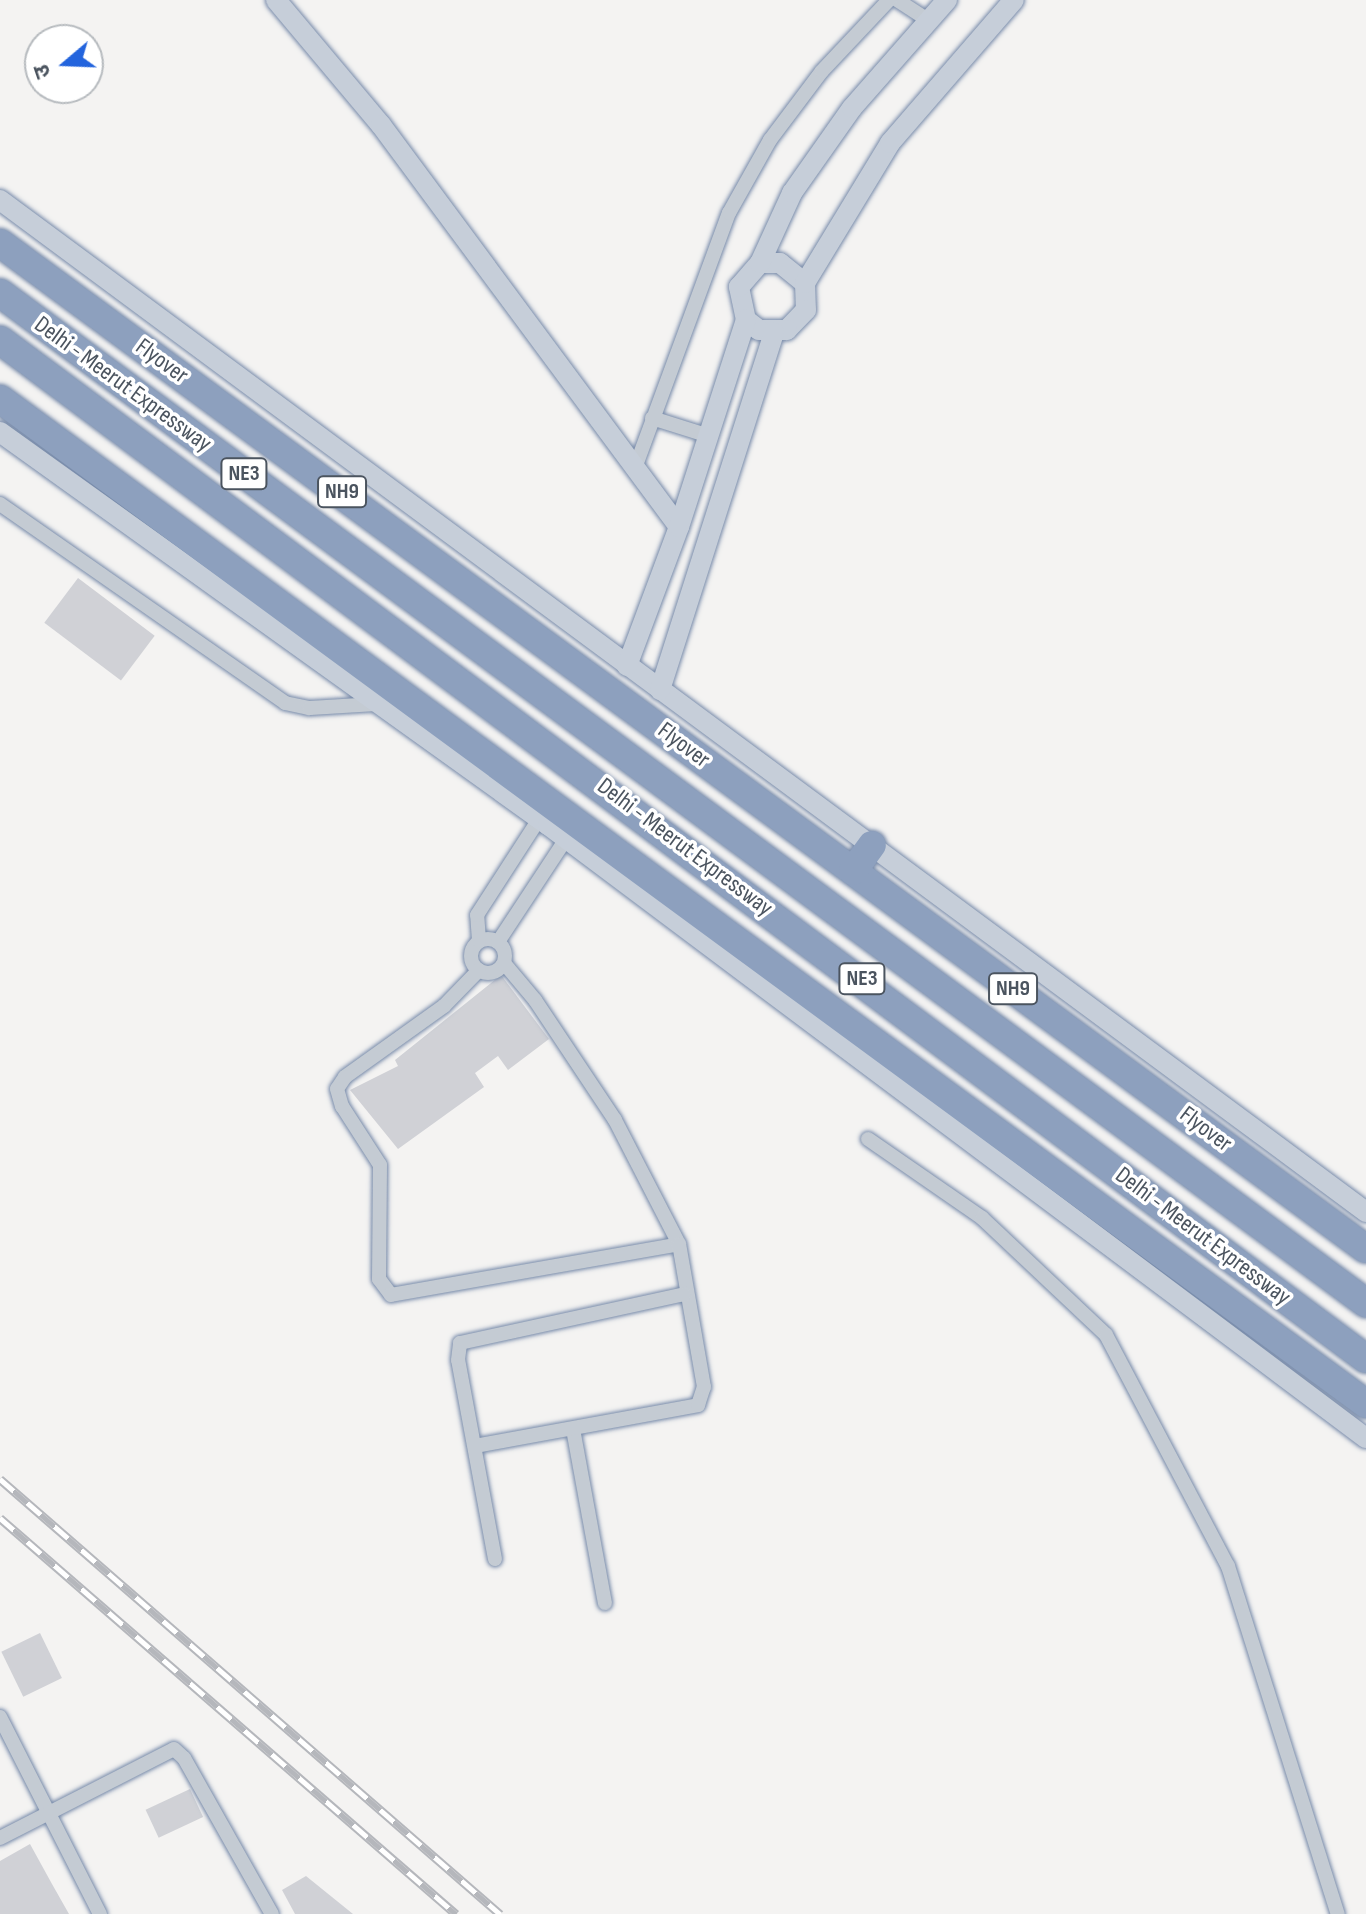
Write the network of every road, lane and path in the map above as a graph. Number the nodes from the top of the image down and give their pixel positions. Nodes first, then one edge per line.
1 (276, 0) edge
2 (889, 0) edge
3 (897, 0) edge
4 (947, 0) edge
5 (1014, 0) edge
6 (928, 20) junction
7 (0, 200) edge
8 (0, 243) edge
9 (760, 263) junction
10 (805, 283) junction
11 (0, 293) edge
12 (746, 320) junction
13 (774, 333) junction
14 (0, 340) edge
15 (0, 399) edge
16 (652, 418) junction
17 (0, 432) edge
18 (709, 436) junction
19 (635, 468) junction
20 (0, 504) edge
21 (679, 527) junction
22 (627, 666) junction
23 (660, 690) junction
24 (377, 704) junction
25 (539, 819) junction
26 (566, 839) junction
27 (872, 845) junction
28 (624, 869) junction
29 (853, 871) junction
30 (479, 941) junction
31 (498, 942) junction
32 (504, 963) junction
33 (479, 970) junction
34 (885, 1049) junction
35 (850, 1053) junction
36 (868, 1139) dead end
37 (1366, 1212) edge
38 (679, 1244) junction
39 (1366, 1249) edge
40 (684, 1294) junction
41 (1366, 1303) edge
42 (1366, 1359) edge
43 (1366, 1404) edge
44 (573, 1429) junction
45 (1366, 1438) edge
46 (475, 1446) junction
47 (495, 1559) dead end
48 (605, 1603) dead end
49 (0, 1717) edge
50 (49, 1811) junction
51 (0, 1838) edge
52 (100, 1914) edge
53 (272, 1914) edge
54 (1338, 1914) edge

1 - 19 street
2 - 16 street
3 - 6 street
4 - 6 street
5 - 10 street
6 - 9 street
7 - 22 street
8 - 29 highway, Flyover / NH9
9 - 10 street
9 - 12 street
10 - 13 street
11 - 41 highway, Delhi - Meerut Expressway / NE3
12 - 13 street
12 - 18 street
13 - 23 street
14 - 42 highway, Delhi - Meerut Expressway / NE3
15 - 28 highway
16 - 18 street
16 - 19 street
17 - 24 street
18 - 21 street
19 - 21 street
20 - 24 street
21 - 22 street
22 - 23 street
23 - 27 street
24 - 25 street
25 - 26 street
25 - 30 street
26 - 28 street
26 - 31 street
27 - 29 highway
27 - 37 street
28 - 34 highway
28 - 35 street
29 - 39 highway, Flyover / NH9
30 - 31 street
30 - 33 street
31 - 32 street
32 - 33 street
32 - 38 street
33 - 38 street
34 - 35 highway
34 - 43 highway
35 - 45 street
36 - 54 street
38 - 40 street
40 - 44 street
40 - 46 street
44 - 46 street
44 - 48 street
46 - 47 street
49 - 50 street
50 - 51 street
50 - 52 street
50 - 53 street

